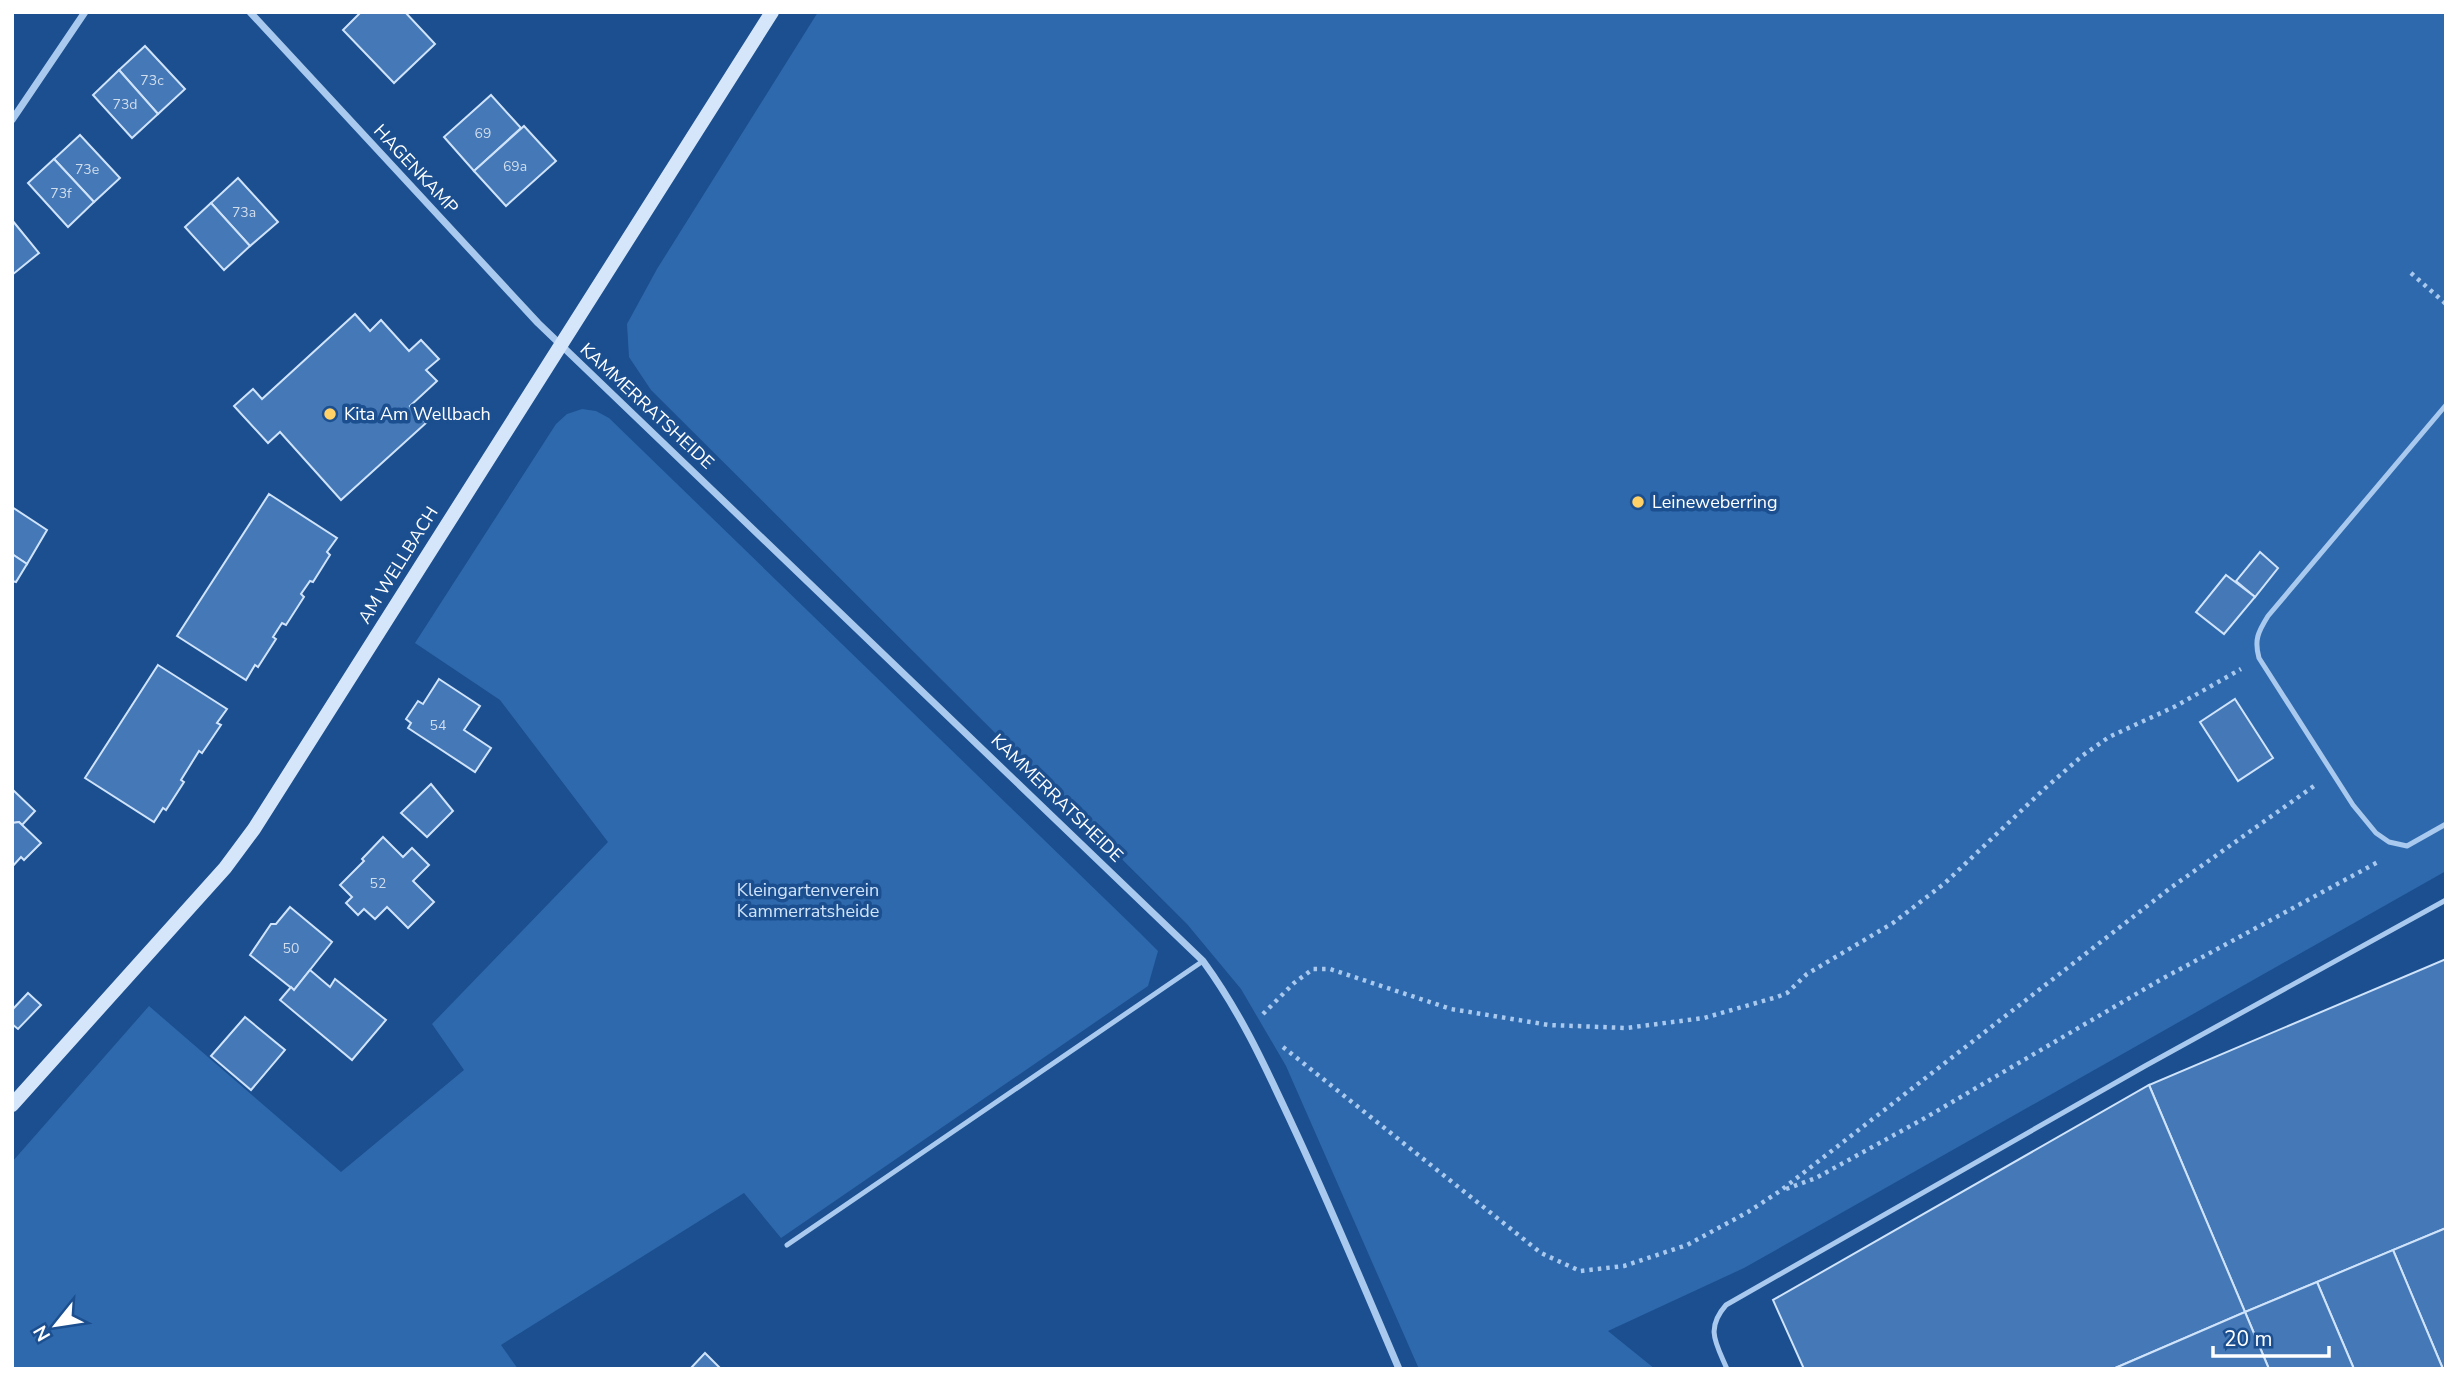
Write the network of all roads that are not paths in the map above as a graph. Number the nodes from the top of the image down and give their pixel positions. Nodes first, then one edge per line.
1 (85, 12) edge
2 (250, 12) edge
3 (772, 12) edge
4 (12, 120) edge
5 (561, 345) junction
6 (2446, 405) edge
7 (2446, 824) edge
8 (2446, 900) edge
9 (1203, 961) junction
10 (12, 1105) edge
11 (787, 1245) dead end
12 (1399, 1369) edge
13 (1727, 1369) edge

1 - 4 street
2 - 5 street, HAGENKAMP
3 - 5 main road, AM WELLBACH
5 - 9 street, KAMMERRATSHEIDE
5 - 10 main road, AM WELLBACH
6 - 7 lane
8 - 13 lane
9 - 11 lane
9 - 12 street, KAMMERRATSHEIDE

